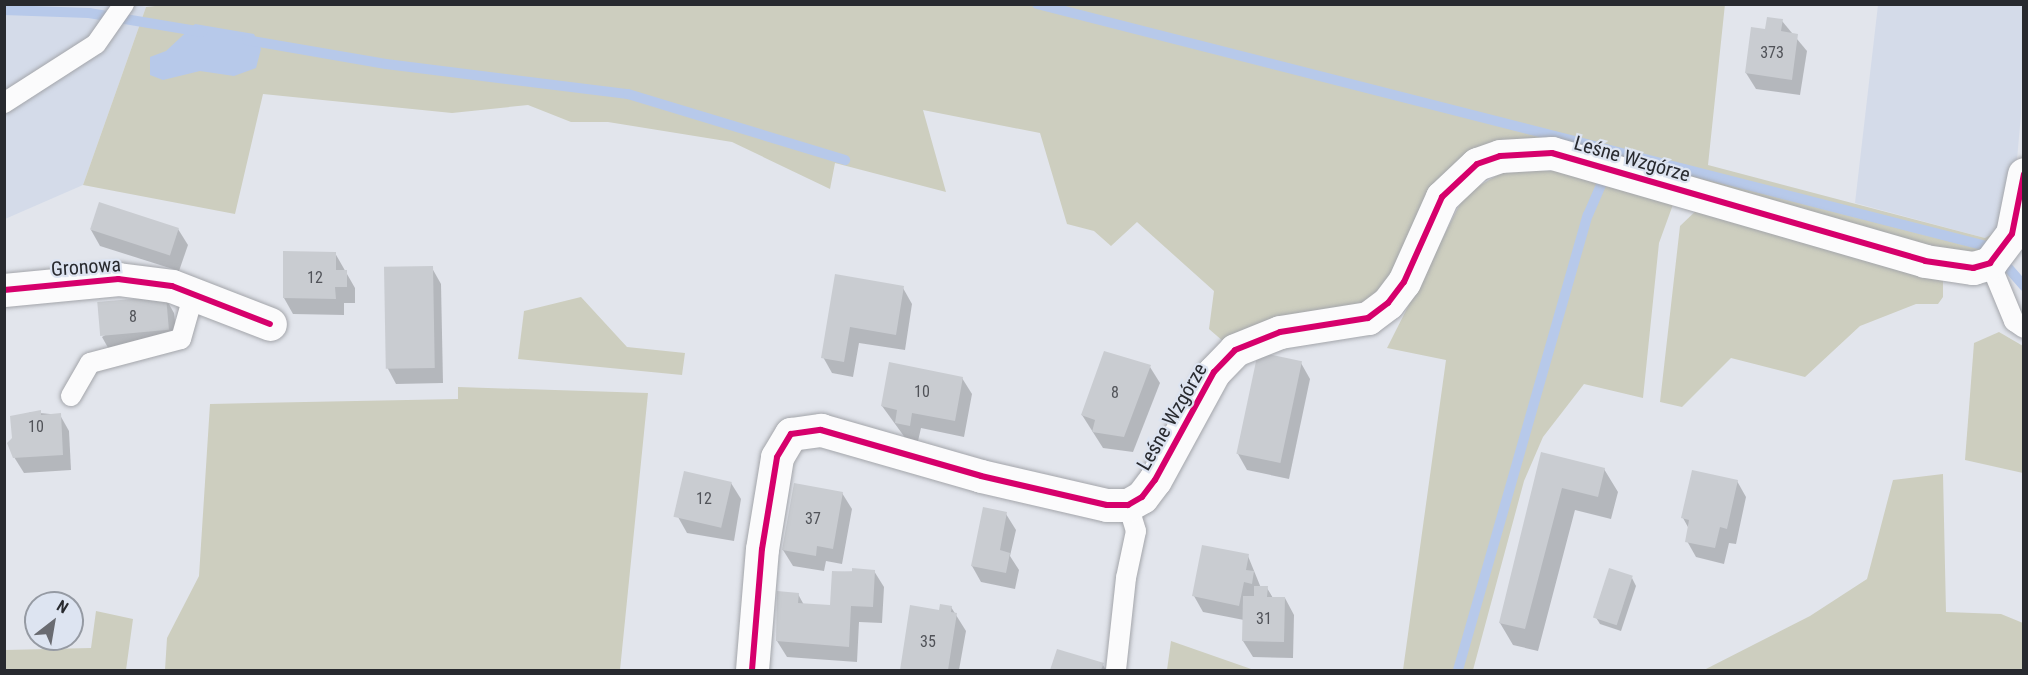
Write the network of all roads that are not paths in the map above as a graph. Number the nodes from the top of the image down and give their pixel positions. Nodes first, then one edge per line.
1 (124, 4) edge
2 (4, 103) edge
3 (2024, 174) edge
4 (1990, 263) junction
5 (4, 290) edge
6 (194, 293) junction
7 (270, 324) dead end
8 (2024, 328) edge
9 (70, 396) dead end
10 (1128, 505) junction
11 (752, 670) edge
12 (1116, 670) edge

1 - 2 lane
3 - 4 street
4 - 8 lane
4 - 10 street, Leśne Wzgórze
5 - 6 street, Gronowa
6 - 7 street, Gronowa
6 - 9 lane
10 - 11 street
10 - 12 lane

